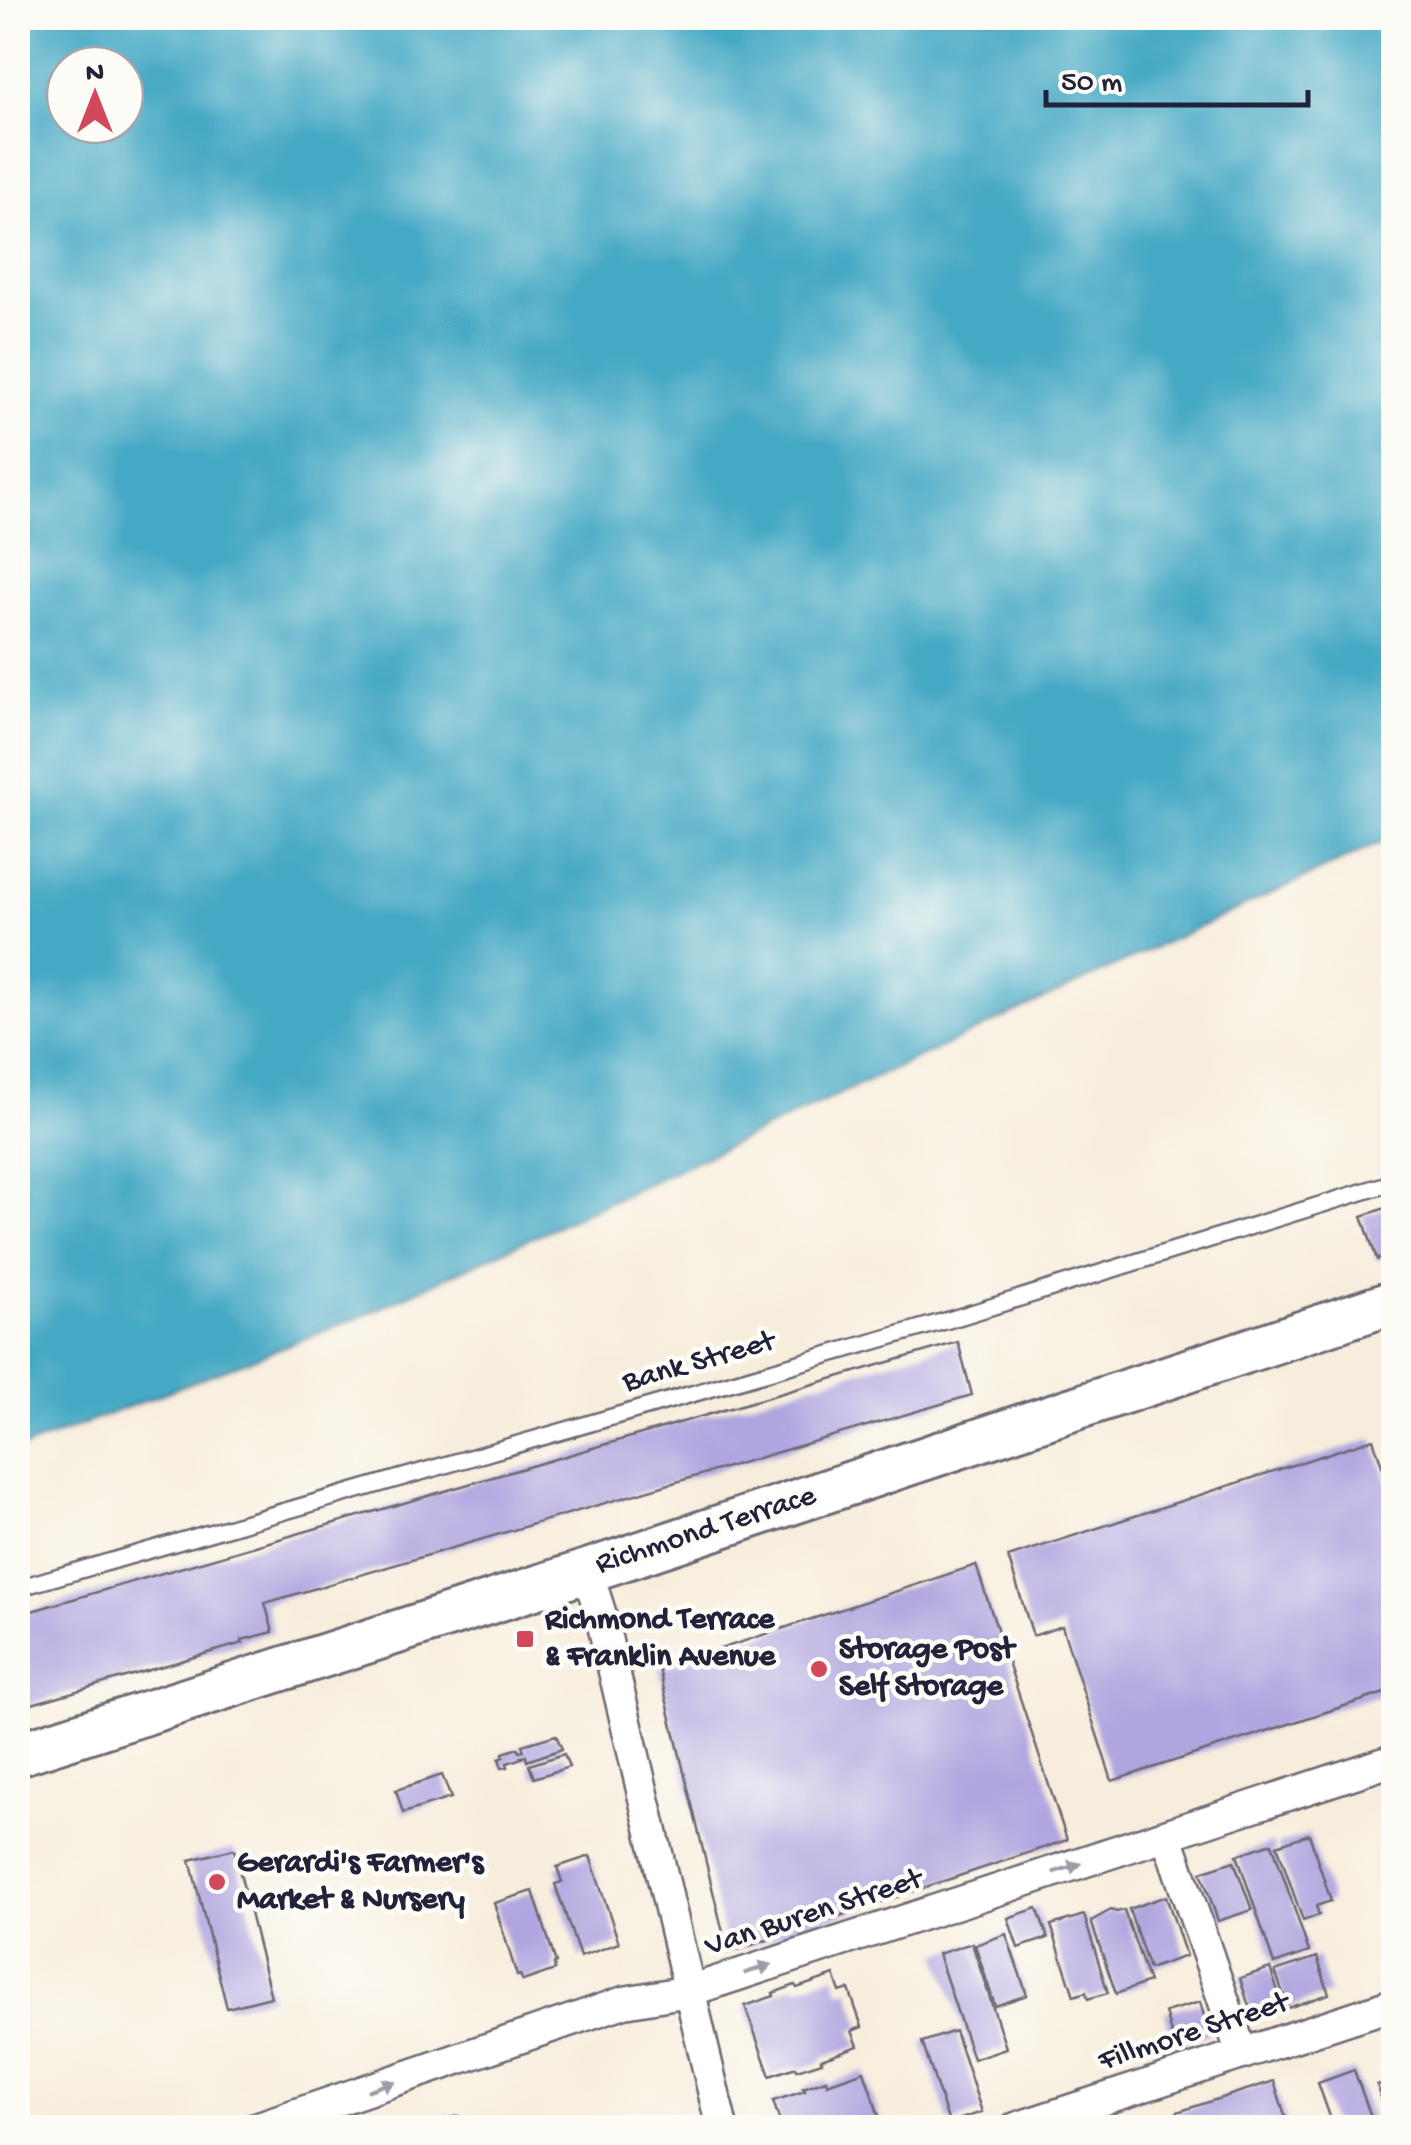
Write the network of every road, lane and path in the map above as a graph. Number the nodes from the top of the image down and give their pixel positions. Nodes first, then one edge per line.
1 (1394, 1182) edge
2 (1394, 1302) edge
3 (587, 1570) junction
4 (18, 1588) edge
5 (18, 1754) edge
6 (1394, 1760) edge
7 (1167, 1836) junction
8 (689, 1991) junction
9 (1394, 2004) edge
10 (1242, 2054) junction
11 (256, 2128) edge
12 (722, 2128) edge
13 (1016, 2128) edge

1 - 4 lane, Bank Street
2 - 3 main road, Richmond Terrace
3 - 5 main road, Richmond Terrace
3 - 8 street
6 - 7 street, Van Buren Street
8 -> 7 street, Van Buren Street
7 - 10 street
11 -> 8 street, Van Buren Street
8 - 12 street
9 - 10 street, Fillmore Street
10 - 13 street, Fillmore Street

